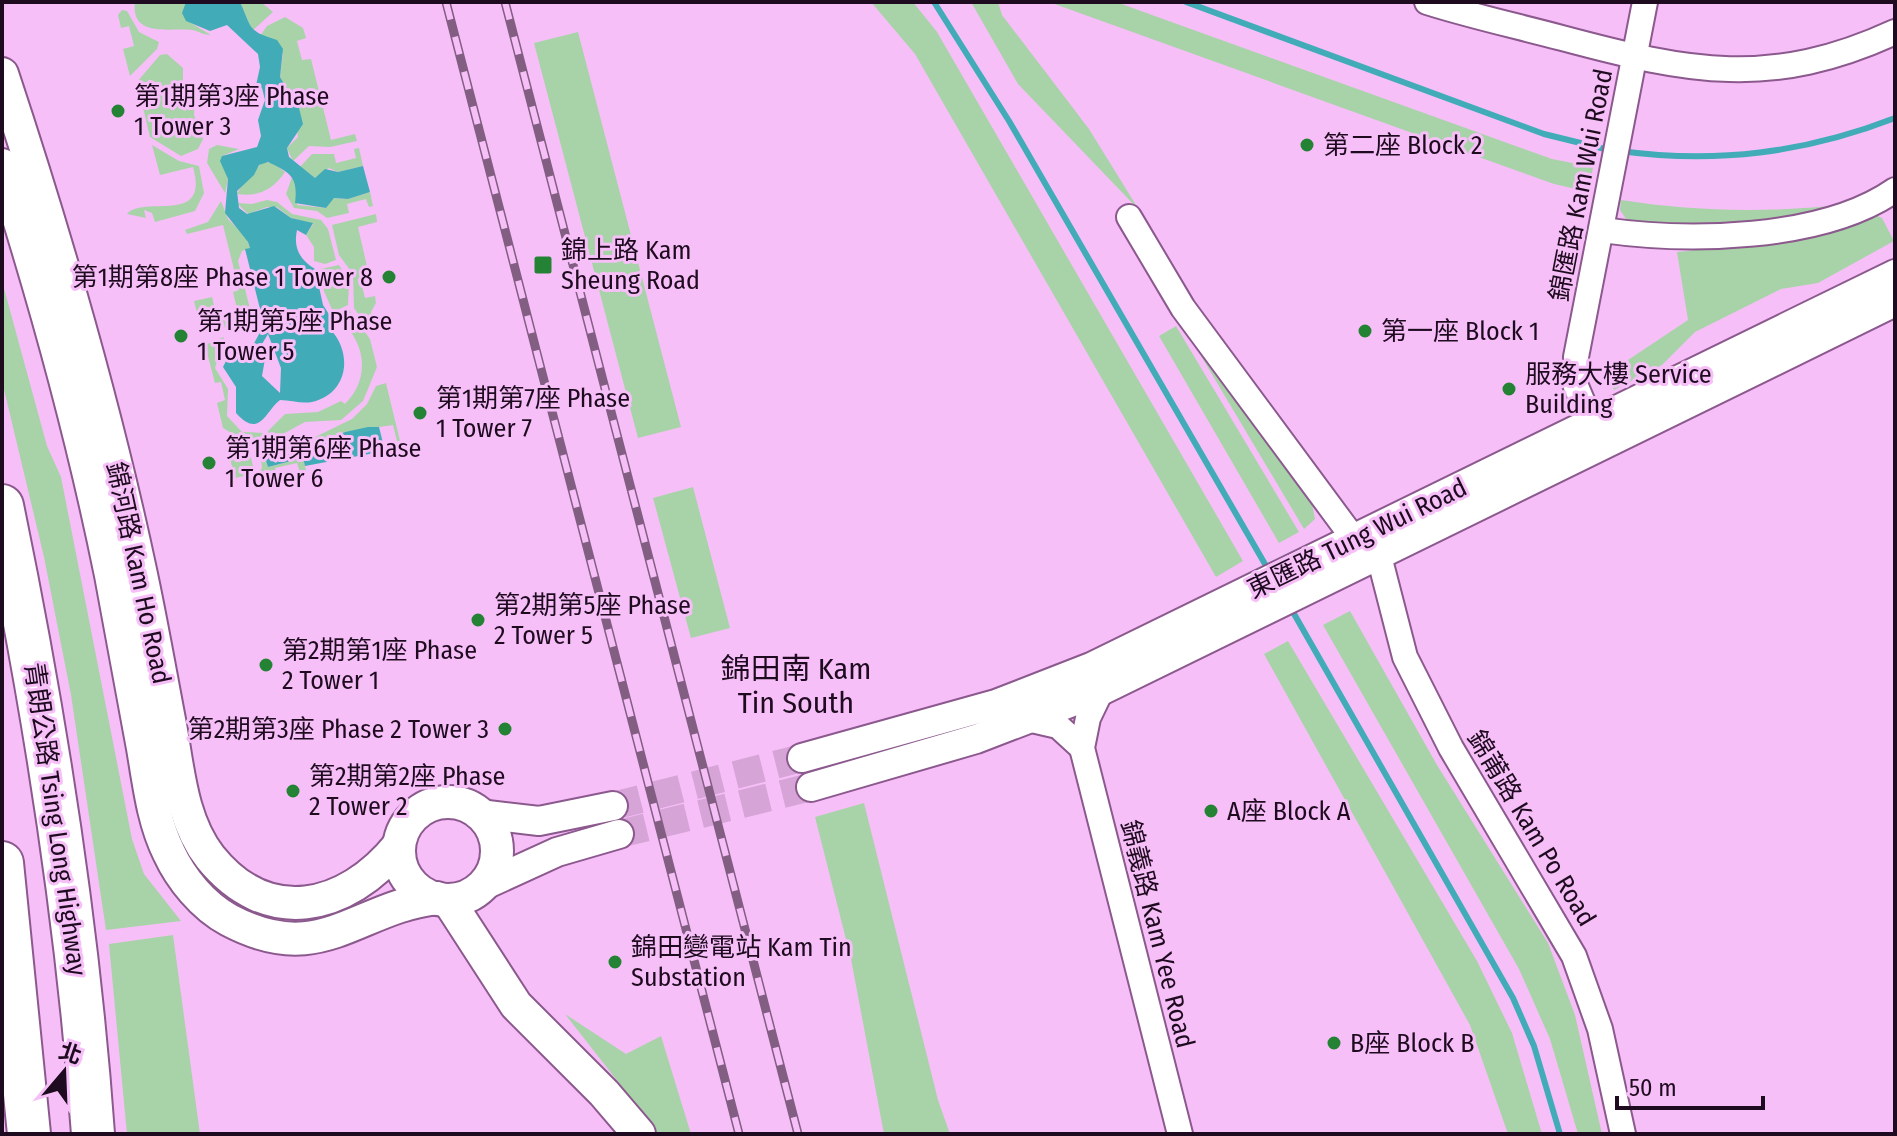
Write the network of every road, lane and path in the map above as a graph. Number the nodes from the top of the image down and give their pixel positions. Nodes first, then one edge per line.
1 (1427, 2) edge
2 (1645, 2) edge
3 (1895, 32) edge
4 (1634, 57) junction
5 (2, 74) edge
6 (2, 165) edge
7 (1895, 190) edge
8 (1129, 217) dead end
9 (1602, 230) junction
10 (1895, 274) edge
11 (1895, 302) edge
12 (1591, 422) junction
13 (2, 506) edge
14 (1366, 553) junction
15 (1201, 629) junction
16 (1101, 691) junction
17 (1032, 720) junction
18 (1082, 748) junction
19 (802, 758) tunnel mouth
20 (811, 787) tunnel mouth
21 (613, 806) tunnel mouth
22 (479, 814) junction
23 (619, 834) tunnel mouth
24 (399, 845) junction
25 (2, 863) edge
26 (486, 885) junction
27 (442, 899) junction
28 (487, 958) junction
29 (29, 1134) edge
30 (93, 1134) edge
31 (639, 1134) edge
32 (1180, 1134) edge
33 (1623, 1134) edge

1 - 4 street
2 - 4 street, 錦匯路 Kam Wui Road
3 - 4 street
4 - 9 street, 錦匯路 Kam Wui Road
5 - 24 main road, 錦河路 Kam Ho Road
6 - 27 main road, 錦河路 Kam Ho Road
7 - 9 street
8 - 14 street, 錦莆路 Kam Po Road
9 - 12 street, 錦匯路 Kam Wui Road
10 - 12 street, 東匯路 Tung Wui Road
11 - 14 street, 東匯路 Tung Wui Road
12 - 14 street, 東匯路 Tung Wui Road
13 - 30 highway, 青朗公路 Tsing Long Highway
14 - 15 street, 東匯路 Tung Wui Road
14 - 33 street, 錦莆路 Kam Po Road
15 - 16 street, 東匯路 Tung Wui Road
15 - 19 street, 東匯路 Tung Wui Road
16 - 17 street, 東匯路 Tung Wui Road
16 - 18 street, 錦義路 Kam Yee Road
17 - 18 street
17 - 20 street, 東匯路 Tung Wui Road
18 - 32 street, 錦義路 Kam Yee Road
21 - 22 street
22 - 24 main road
22 - 26 main road
23 - 26 street
24 - 27 main road
25 - 29 highway
26 - 27 main road
26 - 28 main road
27 - 28 main road
28 - 31 main road

